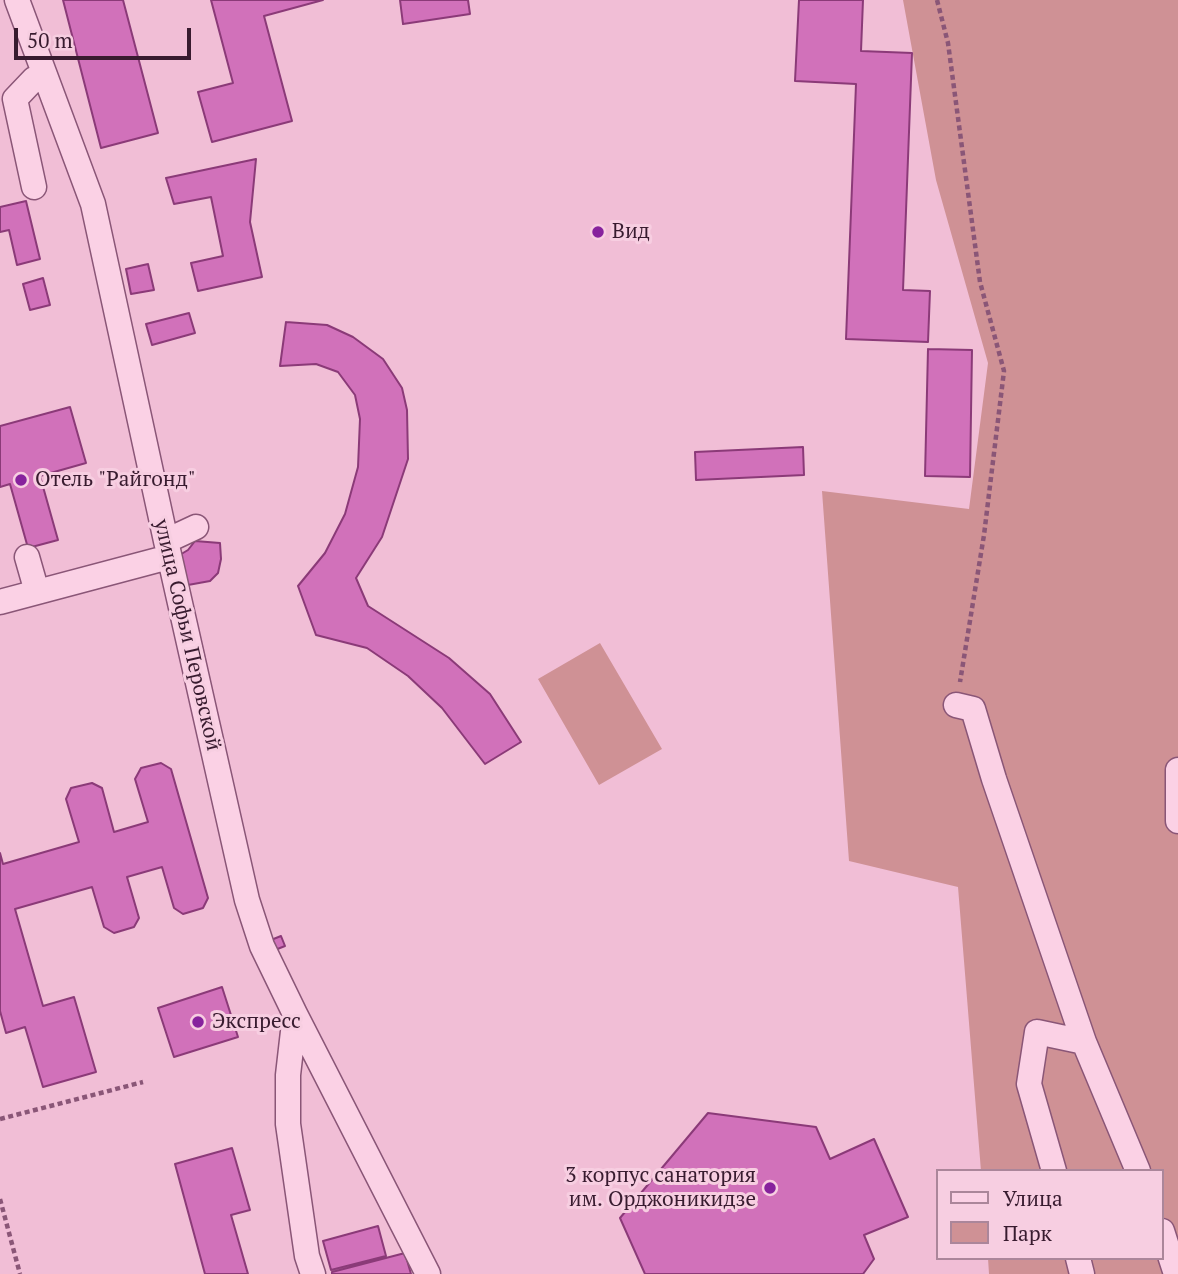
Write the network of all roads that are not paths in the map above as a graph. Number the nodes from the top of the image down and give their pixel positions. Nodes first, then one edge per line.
1 (17, 0) edge
2 (45, 75) junction
3 (34, 187) dead end
4 (196, 527) dead end
5 (168, 549) junction
6 (27, 557) dead end
7 (37, 592) junction
8 (0, 602) edge
9 (956, 705) road end
10 (1178, 770) edge
11 (1178, 821) edge
12 (295, 1014) junction
13 (1084, 1042) junction
14 (1053, 1169) edge
15 (1137, 1169) edge
16 (1164, 1237) edge
17 (313, 1274) edge
18 (428, 1274) edge
19 (1176, 1274) edge

1 - 2 street, улица Софьи Перовской
2 - 3 street
2 - 5 street, улица Софьи Перовской
4 - 5 street
5 - 7 street
5 - 12 street, улица Софьи Перовской
6 - 7 street
7 - 8 street
9 - 13 street
10 - 11 street
12 - 17 street
12 - 18 street, улица Софьи Перовской
13 - 14 street
13 - 15 street
16 - 19 street

